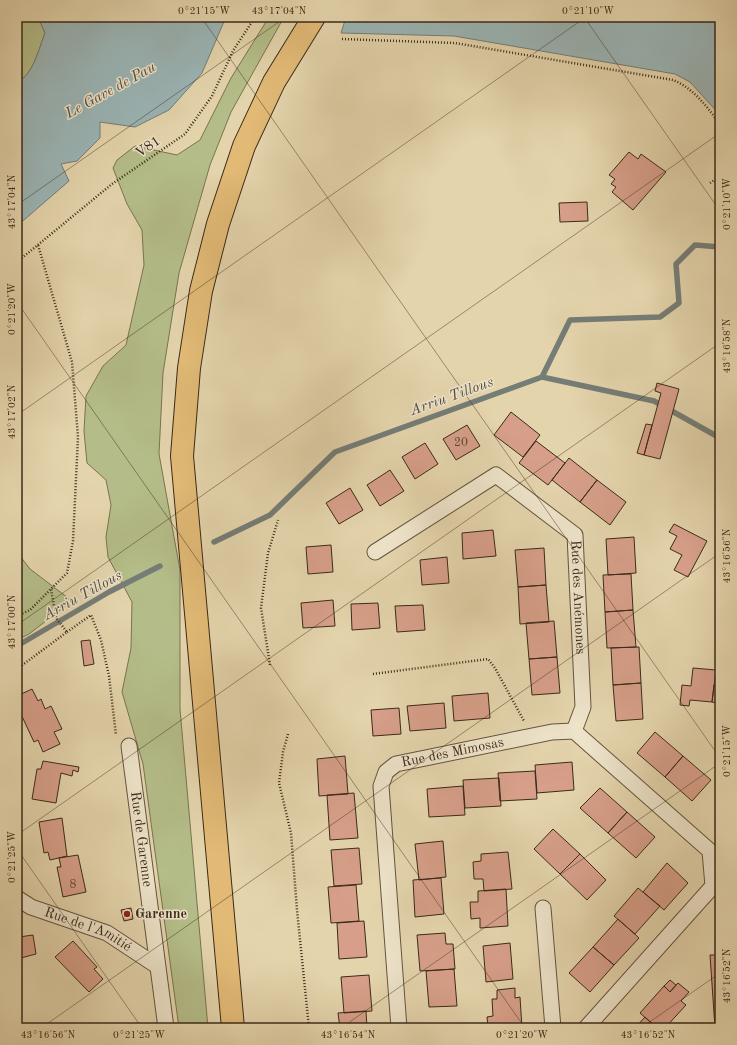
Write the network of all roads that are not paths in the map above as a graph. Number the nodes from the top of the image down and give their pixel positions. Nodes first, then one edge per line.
1 (314, 17) edge
2 (375, 552) dead end
3 (574, 731) junction
4 (129, 746) road end
5 (715, 849) edge
6 (716, 886) edge
7 (17, 898) edge
8 (543, 908) dead end
9 (157, 966) junction
10 (166, 1028) edge
11 (233, 1028) edge
12 (399, 1028) edge
13 (553, 1028) edge
14 (586, 1028) edge

1 - 11 main road
2 - 3 street, Rue des Anémones
3 - 5 street
3 - 12 street, Rue des Mimosas
4 - 9 street, Rue de Garenne
5 - 6 street
6 - 14 street
7 - 9 street, Rue de l'Amitié
8 - 13 street
9 - 10 street, Rue de Garenne

